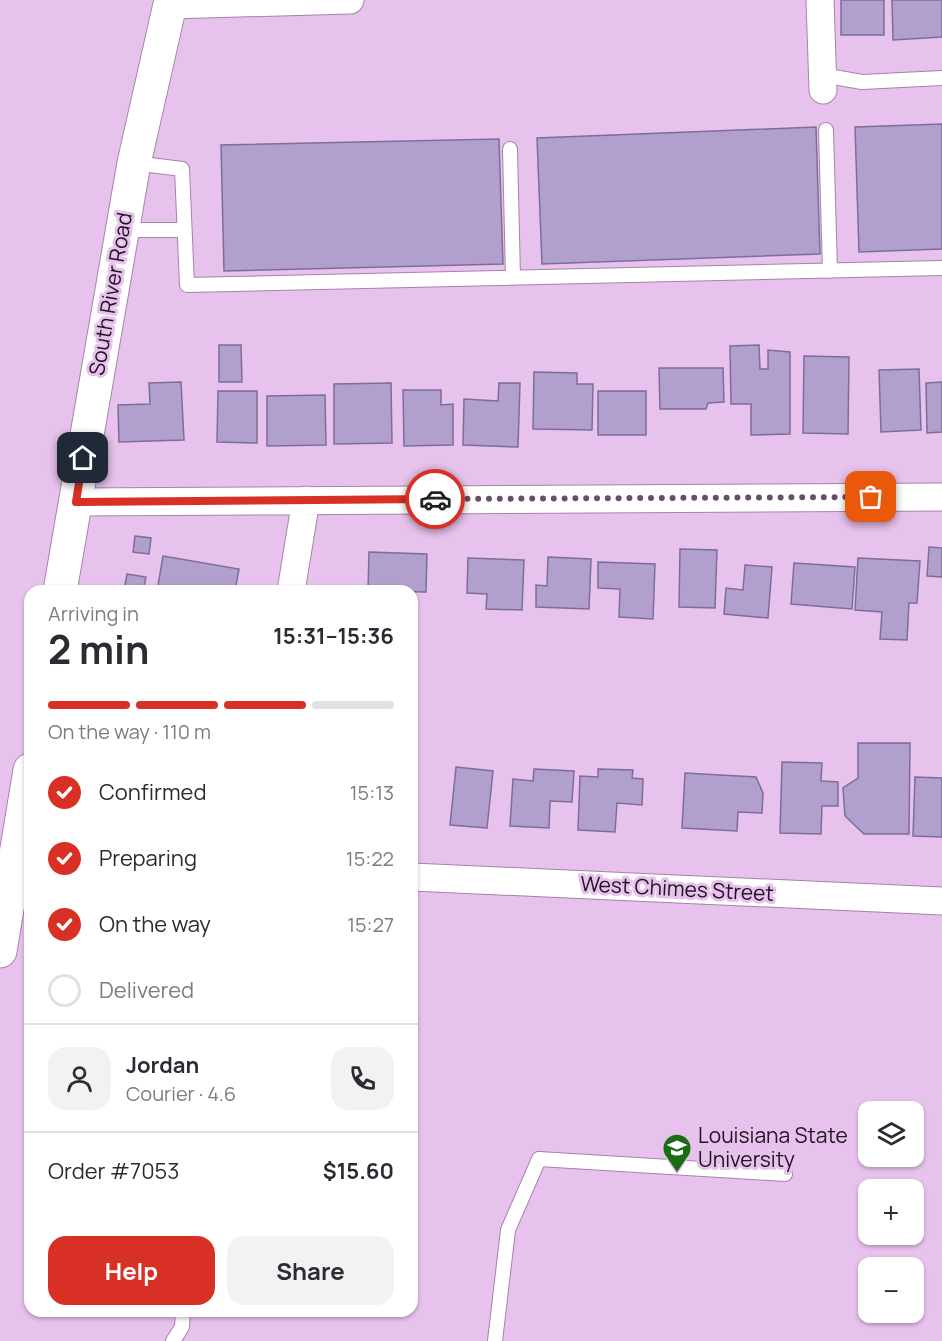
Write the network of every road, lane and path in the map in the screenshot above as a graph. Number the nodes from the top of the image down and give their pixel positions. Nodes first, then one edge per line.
1 (350, 0) edge
2 (820, 0) edge
3 (171, 2) edge
4 (942, 78) edge
5 (822, 83) joint
6 (826, 130) dead end
7 (510, 149) dead end
8 (134, 163) junction
9 (122, 230) junction
10 (184, 230) junction
11 (942, 268) edge
12 (830, 271) junction
13 (513, 278) junction
14 (942, 497) edge
15 (306, 500) junction
16 (76, 502) junction
17 (61, 585) edge
18 (292, 585) edge
19 (24, 806) edge
20 (418, 877) edge
21 (942, 901) edge
22 (0, 951) edge
23 (784, 1174) dead end
24 (183, 1317) edge
25 (172, 1341) edge
26 (495, 1341) edge

1 - 3 street
2 - 5 street
3 - 8 main road, South River Road
4 - 5 lane
6 - 12 lane
7 - 13 lane
8 - 9 main road, South River Road
8 - 10 lane
9 - 10 lane
9 - 16 main road, South River Road
10 - 13 lane
11 - 12 lane
12 - 13 lane
14 - 15 street
15 - 16 street
15 - 18 street
16 - 17 main road, South River Road
19 - 22 main road
20 - 21 street, West Chimes Street
23 - 26 lane
24 - 25 lane

